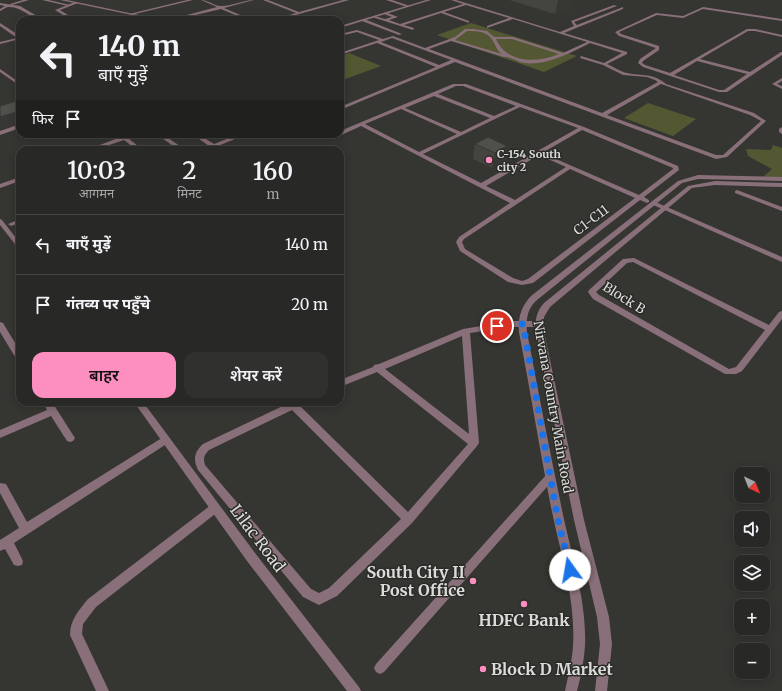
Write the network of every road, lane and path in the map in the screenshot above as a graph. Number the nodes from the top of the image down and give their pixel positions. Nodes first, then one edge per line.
1 (18, 0) edge
2 (27, 0) edge
3 (44, 0) edge
4 (62, 0) edge
5 (191, 0) edge
6 (203, 0) edge
7 (252, 0) edge
8 (265, 0) edge
9 (324, 0) edge
10 (346, 0) edge
11 (388, 0) edge
12 (429, 0) edge
13 (453, 0) edge
14 (76, 3) junction
15 (334, 4) junction
16 (466, 4) junction
17 (5, 5) edge
18 (67, 5) junction
19 (408, 6) junction
20 (221, 8) junction
21 (0, 10) edge
22 (440, 12) junction
23 (299, 13) junction
24 (131, 14) junction
25 (385, 14) junction
26 (35, 16) edge
27 (67, 16) edge
28 (121, 16) edge
29 (141, 16) edge
30 (187, 16) edge
31 (240, 16) edge
32 (288, 16) edge
33 (374, 17) junction
34 (513, 18) junction
35 (363, 20) junction
36 (386, 20) junction
37 (782, 20) edge
38 (468, 22) dead end
39 (0, 24) edge
40 (401, 25) junction
41 (344, 26) edge
42 (576, 26) junction
43 (488, 27) dead end
44 (560, 33) junction
45 (344, 34) edge
46 (400, 34) junction
47 (16, 35) edge
48 (392, 36) junction
49 (782, 36) edge
50 (493, 38) junction
51 (16, 39) edge
52 (12, 40) junction
53 (383, 40) junction
54 (452, 40) junction
55 (377, 42) junction
56 (590, 42) junction
57 (0, 43) edge
58 (16, 43) edge
59 (426, 49) junction
60 (344, 53) edge
61 (782, 53) edge
62 (562, 54) junction
63 (510, 56) junction
64 (581, 57) dead end
65 (696, 59) junction
66 (455, 60) junction
67 (604, 64) junction
68 (440, 66) junction
69 (0, 70) edge
70 (751, 74) junction
71 (670, 75) junction
72 (782, 79) edge
73 (16, 82) edge
74 (660, 83) junction
75 (782, 88) edge
76 (434, 94) junction
77 (521, 105) junction
78 (344, 107) edge
79 (400, 107) junction
80 (604, 115) junction
81 (494, 118) junction
82 (360, 124) junction
83 (16, 127) edge
84 (582, 128) junction
85 (344, 132) edge
86 (0, 133) edge
87 (462, 134) junction
88 (125, 138) joint
89 (166, 138) edge
90 (201, 138) edge
91 (234, 138) edge
92 (101, 146) edge
93 (135, 146) edge
94 (177, 146) edge
95 (213, 146) joint
96 (538, 153) junction
97 (419, 154) junction
98 (570, 167) junction
99 (782, 179) edge
100 (16, 180) edge
101 (782, 185) edge
102 (0, 186) edge
103 (481, 186) junction
104 (737, 192) dead end
105 (640, 197) junction
106 (650, 202) junction
107 (515, 203) junction
108 (664, 208) junction
109 (782, 209) edge
110 (0, 221) edge
111 (16, 222) edge
112 (11, 224) dead end
113 (16, 242) edge
114 (782, 260) edge
115 (782, 314) edge
116 (523, 324) junction
117 (538, 324) junction
118 (0, 325) edge
119 (770, 329) junction
120 (466, 331) junction
121 (16, 351) edge
122 (377, 367) junction
123 (344, 382) edge
124 (50, 406) edge
125 (141, 406) edge
126 (290, 406) edge
127 (299, 406) edge
128 (53, 411) junction
129 (0, 434) edge
130 (70, 438) dead end
131 (165, 440) junction
132 (474, 444) junction
133 (550, 477) junction
134 (2, 487) dead end
135 (215, 508) junction
136 (408, 518) junction
137 (26, 530) junction
138 (4, 544) edge
139 (18, 561) dead end
140 (380, 668) dead end
141 (103, 691) edge
142 (355, 691) edge
143 (571, 691) edge
144 (600, 691) edge

1 - 17 street
2 - 17 street
3 - 18 street
4 - 14 street
5 - 24 street
6 - 20 street
7 - 20 street
8 - 23 street
9 - 15 street
10 - 15 street
11 - 19 street
12 - 19 street
13 - 16 street
14 - 18 street
14 - 24 street
15 - 23 street
16 - 22 street
16 - 34 street
17 - 21 street
17 - 26 street
18 - 27 street
18 - 28 street
19 - 25 street
20 - 30 street
20 - 31 street
22 - 38 street
22 - 40 street
23 - 32 street
24 - 29 street
25 - 33 street
25 - 36 street
33 - 35 street
33 - 36 street
34 - 43 street
34 - 44 street
35 - 41 street
35 - 46 street
36 - 40 street
37 - 71 street
39 - 47 street
40 - 46 street
42 - 42 street
42 - 44 street
44 - 56 street
45 - 53 street
46 - 48 street
48 - 53 street
48 - 59 street
49 - 65 street
50 - 54 street
50 - 62 street
50 - 63 street
51 - 52 street
52 - 57 street
52 - 58 street
53 - 55 street
54 - 59 street
54 - 63 street
55 - 60 street
55 - 68 street
56 - 62 street
56 - 67 street
59 - 66 street
61 - 70 street
62 - 63 street
64 - 67 street
65 - 70 street
65 - 71 street
66 - 68 street
66 - 80 street
67 - 74 street
68 - 78 street
69 - 73 street
70 - 71 street
72 - 75 street
74 - 80 street
74 - 80 street
76 - 77 street
76 - 79 street
76 - 81 street
77 - 81 street
77 - 84 street
79 - 82 street
79 - 87 street
81 - 87 street
82 - 85 street
82 - 97 street
83 - 86 street
84 - 96 street
84 - 105 street, C1-C11
87 - 97 street
88 - 92 street
88 - 93 street
89 - 94 street
90 - 95 street
91 - 95 street
96 - 98 street
96 - 103 street
97 - 103 street
98 - 105 street
98 - 107 street
99 - 106 street, Nirvana Country Main Road
100 - 102 street
101 - 108 street, Nirvana Country Main Road
103 - 107 street
104 - 109 street
105 - 106 street
105 - 107 street, C1-C11
106 - 108 street
106 - 116 street, Nirvana Country Main Road
108 - 114 street
108 - 117 street, Nirvana Country Main Road
110 - 113 street
111 - 112 street
115 - 119 street, Block B
116 - 117 street
116 - 120 street
116 - 133 street, Nirvana Country Main Road
117 - 144 street, Nirvana Country Main Road
118 - 121 street
119 - 119 street, Block B
120 - 122 street
120 - 132 street
122 - 123 street
122 - 132 street
124 - 128 street
125 - 131 street, Lilac Road
126 - 136 street
127 - 136 street
128 - 129 street
128 - 130 street
131 - 135 street, Lilac Road
131 - 137 street
132 - 136 street
133 - 140 street
133 - 143 street, Nirvana Country Main Road
134 - 137 street
135 - 141 street
135 - 142 street, Lilac Road
137 - 138 street
138 - 139 street

